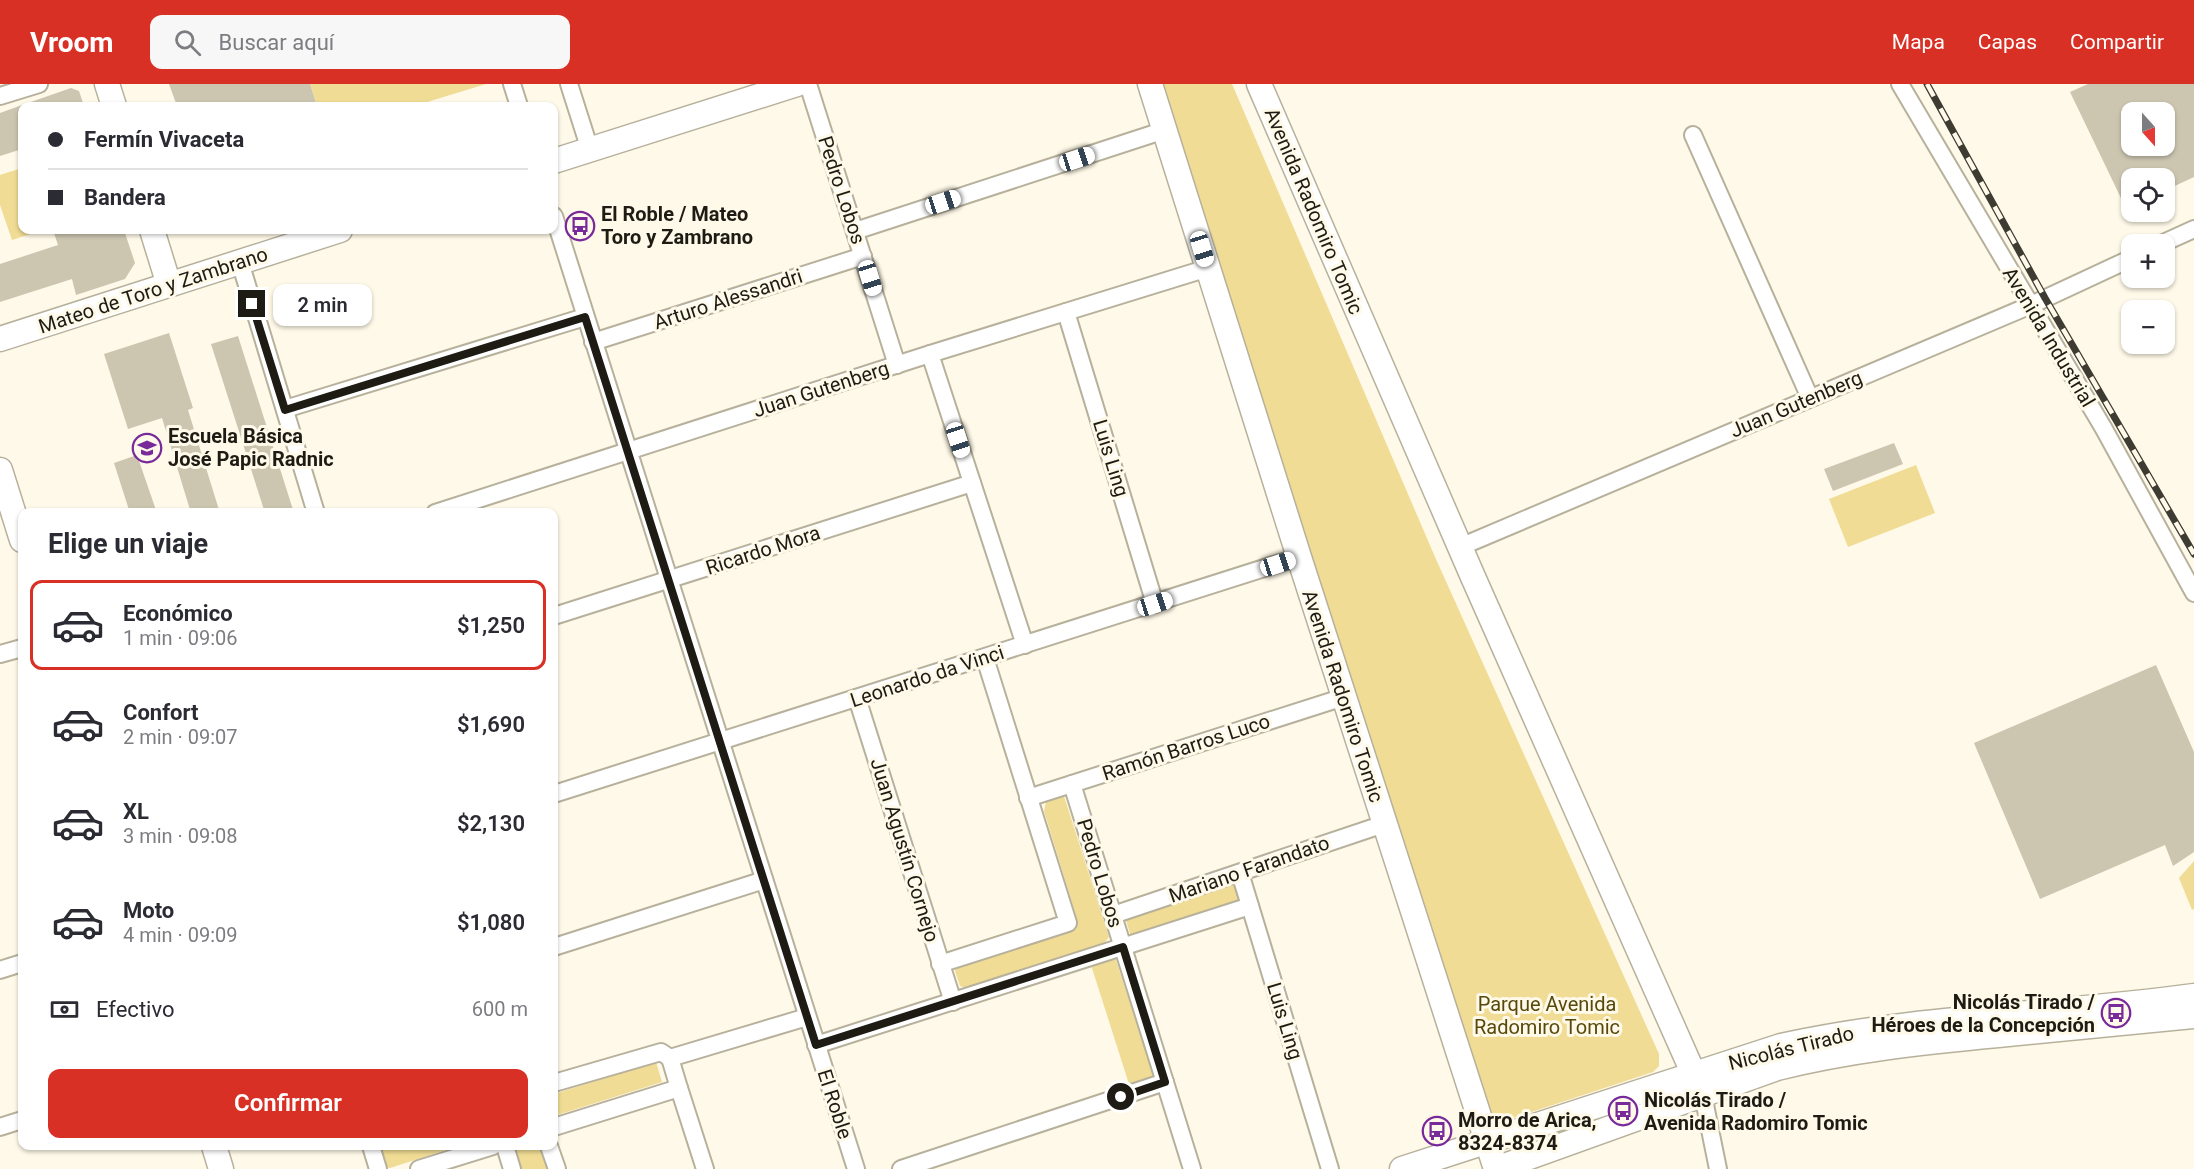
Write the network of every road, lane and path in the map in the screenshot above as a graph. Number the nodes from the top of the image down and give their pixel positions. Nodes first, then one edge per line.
1 (39, 84) edge
2 (107, 84) edge
3 (512, 84) edge
4 (569, 84) edge
5 (797, 84) edge
6 (808, 84) edge
7 (1150, 84) edge
8 (1259, 84) edge
9 (1900, 84) edge
10 (0, 96) edge
11 (113, 102) edge
12 (518, 102) edge
13 (1165, 130) junction
14 (1694, 135) dead end
15 (590, 150) junction
16 (558, 160) edge
17 (558, 229) edge
18 (2194, 229) edge
19 (855, 231) junction
20 (153, 234) edge
21 (328, 234) edge
22 (2175, 238) edge
23 (863, 256) junction
24 (240, 262) junction
25 (2121, 263) edge
26 (1208, 268) junction
27 (169, 285) junction
28 (2031, 305) junction
29 (1066, 312) junction
30 (585, 317) junction
31 (0, 339) edge
32 (594, 342) junction
33 (930, 354) junction
34 (897, 365) junction
35 (1810, 398) junction
36 (285, 410) junction
37 (628, 451) junction
38 (0, 470) edge
39 (972, 483) junction
40 (6, 506) edge
41 (314, 508) edge
42 (451, 508) edge
43 (18, 532) edge
44 (1460, 547) junction
45 (1299, 557) junction
46 (669, 580) junction
47 (2194, 593) edge
48 (1155, 604) junction
49 (558, 615) edge
50 (1025, 645) junction
51 (18, 649) edge
52 (0, 654) edge
53 (986, 658) junction
54 (1344, 697) junction
55 (857, 698) junction
56 (720, 742) junction
57 (1072, 784) junction
58 (558, 793) edge
59 (1028, 798) junction
60 (1384, 824) junction
61 (1240, 873) junction
62 (764, 880) junction
63 (1250, 906) junction
64 (1113, 915) junction
65 (558, 945) edge
66 (1123, 947) junction
67 (18, 964) edge
68 (940, 964) junction
69 (0, 970) edge
70 (2194, 996) edge
71 (952, 1002) junction
72 (2194, 1016) edge
73 (807, 1017) junction
74 (816, 1045) junction
75 (670, 1058) junction
76 (558, 1082) edge
77 (1165, 1082) junction
78 (1698, 1085) junction
79 (679, 1088) junction
80 (18, 1121) edge
81 (558, 1126) edge
82 (0, 1127) edge
83 (1487, 1142) junction
84 (215, 1150) edge
85 (372, 1150) edge
86 (479, 1150) edge
87 (506, 1150) edge
88 (550, 1150) edge
89 (221, 1169) edge
90 (378, 1169) edge
91 (420, 1169) edge
92 (512, 1169) edge
93 (557, 1169) edge
94 (705, 1169) edge
95 (856, 1169) edge
96 (901, 1169) edge
97 (1192, 1169) edge
98 (1330, 1169) edge
99 (1402, 1169) edge
100 (1496, 1169) edge
101 (1718, 1169) edge

1 - 10 street
2 - 11 main road
3 - 12 street
4 - 15 street
5 - 15 main road
6 - 19 street, Pedro Lobos
7 - 13 main road, Avenida Radomiro Tomic
8 - 44 main road, Avenida Radomiro Tomic
9 - 28 street, Avenida Industrial
13 - 19 street
13 - 26 main road, Avenida Radomiro Tomic
14 - 35 street
15 - 16 main road
17 - 30 street, El Roble
18 - 22 street
19 - 23 street, Pedro Lobos
20 - 27 main road
21 - 24 main road, Mateo de Toro y Zambrano
23 - 32 street, Arturo Alessandri
23 - 34 street, Pedro Lobos
24 - 27 main road, Mateo de Toro y Zambrano
24 - 36 street
25 - 28 street, Juan Gutenberg
26 - 29 street, Juan Gutenberg
26 - 45 main road, Avenida Radomiro Tomic
27 - 31 main road, Mateo de Toro y Zambrano
28 - 35 street, Juan Gutenberg
28 - 47 street, Avenida Industrial
29 - 33 street, Juan Gutenberg
29 - 48 street, Luis Ling
30 - 32 street, El Roble
30 - 36 street
32 - 37 street, El Roble
33 - 34 street, Juan Gutenberg
33 - 39 street
34 - 37 street, Juan Gutenberg
35 - 44 street, Juan Gutenberg
36 - 41 street
37 - 42 street, Juan Gutenberg
37 - 46 street, El Roble
38 - 40 main road
39 - 46 street, Ricardo Mora
39 - 50 street
40 - 43 main road
44 - 78 main road, Avenida Radomiro Tomic
45 - 48 street, Leonardo da Vinci
45 - 54 main road, Avenida Radomiro Tomic
46 - 49 street, Ricardo Mora
46 - 56 street, El Roble
48 - 50 street, Leonardo da Vinci
50 - 53 street, Leonardo da Vinci
51 - 52 street
53 - 55 street, Leonardo da Vinci
53 - 59 street
54 - 57 street, Ramón Barros Luco
54 - 60 main road, Avenida Radomiro Tomic
55 - 56 street, Leonardo da Vinci
55 - 68 street, Juan Agustín Cornejo
56 - 58 street, Leonardo da Vinci
56 - 62 street, El Roble
57 - 59 street, Ramón Barros Luco
57 - 64 street, Pedro Lobos
59 - 68 street
60 - 61 street, Mariano Farandato
60 - 83 main road, Avenida Radomiro Tomic
61 - 63 street, Luis Ling
61 - 64 street, Mariano Farandato
62 - 65 street
62 - 73 street, El Roble
63 - 66 street, Mariano Farandato
63 - 98 street, Luis Ling
64 - 66 street, Pedro Lobos
66 - 71 street, Mariano Farandato
66 - 77 street, Pedro Lobos
67 - 69 street
68 - 71 street, Juan Agustín Cornejo
70 - 78 main road, Nicolás Tirado
71 - 74 street, Mariano Farandato
72 - 78 main road, Nicolás Tirado
73 - 74 street, El Roble
73 - 75 street
74 - 95 street, El Roble
75 - 76 street
75 - 79 street
77 - 96 street
77 - 97 street, Pedro Lobos
78 - 83 main road, Nicolás Tirado
78 - 100 main road, Nicolás Tirado
78 - 101 street
79 - 81 street
79 - 94 street
80 - 82 street
83 - 99 main road, Nicolás Tirado
83 - 100 main road, Avenida Radomiro Tomic
84 - 89 main road
85 - 90 street
86 - 91 street
87 - 92 street
88 - 93 street

